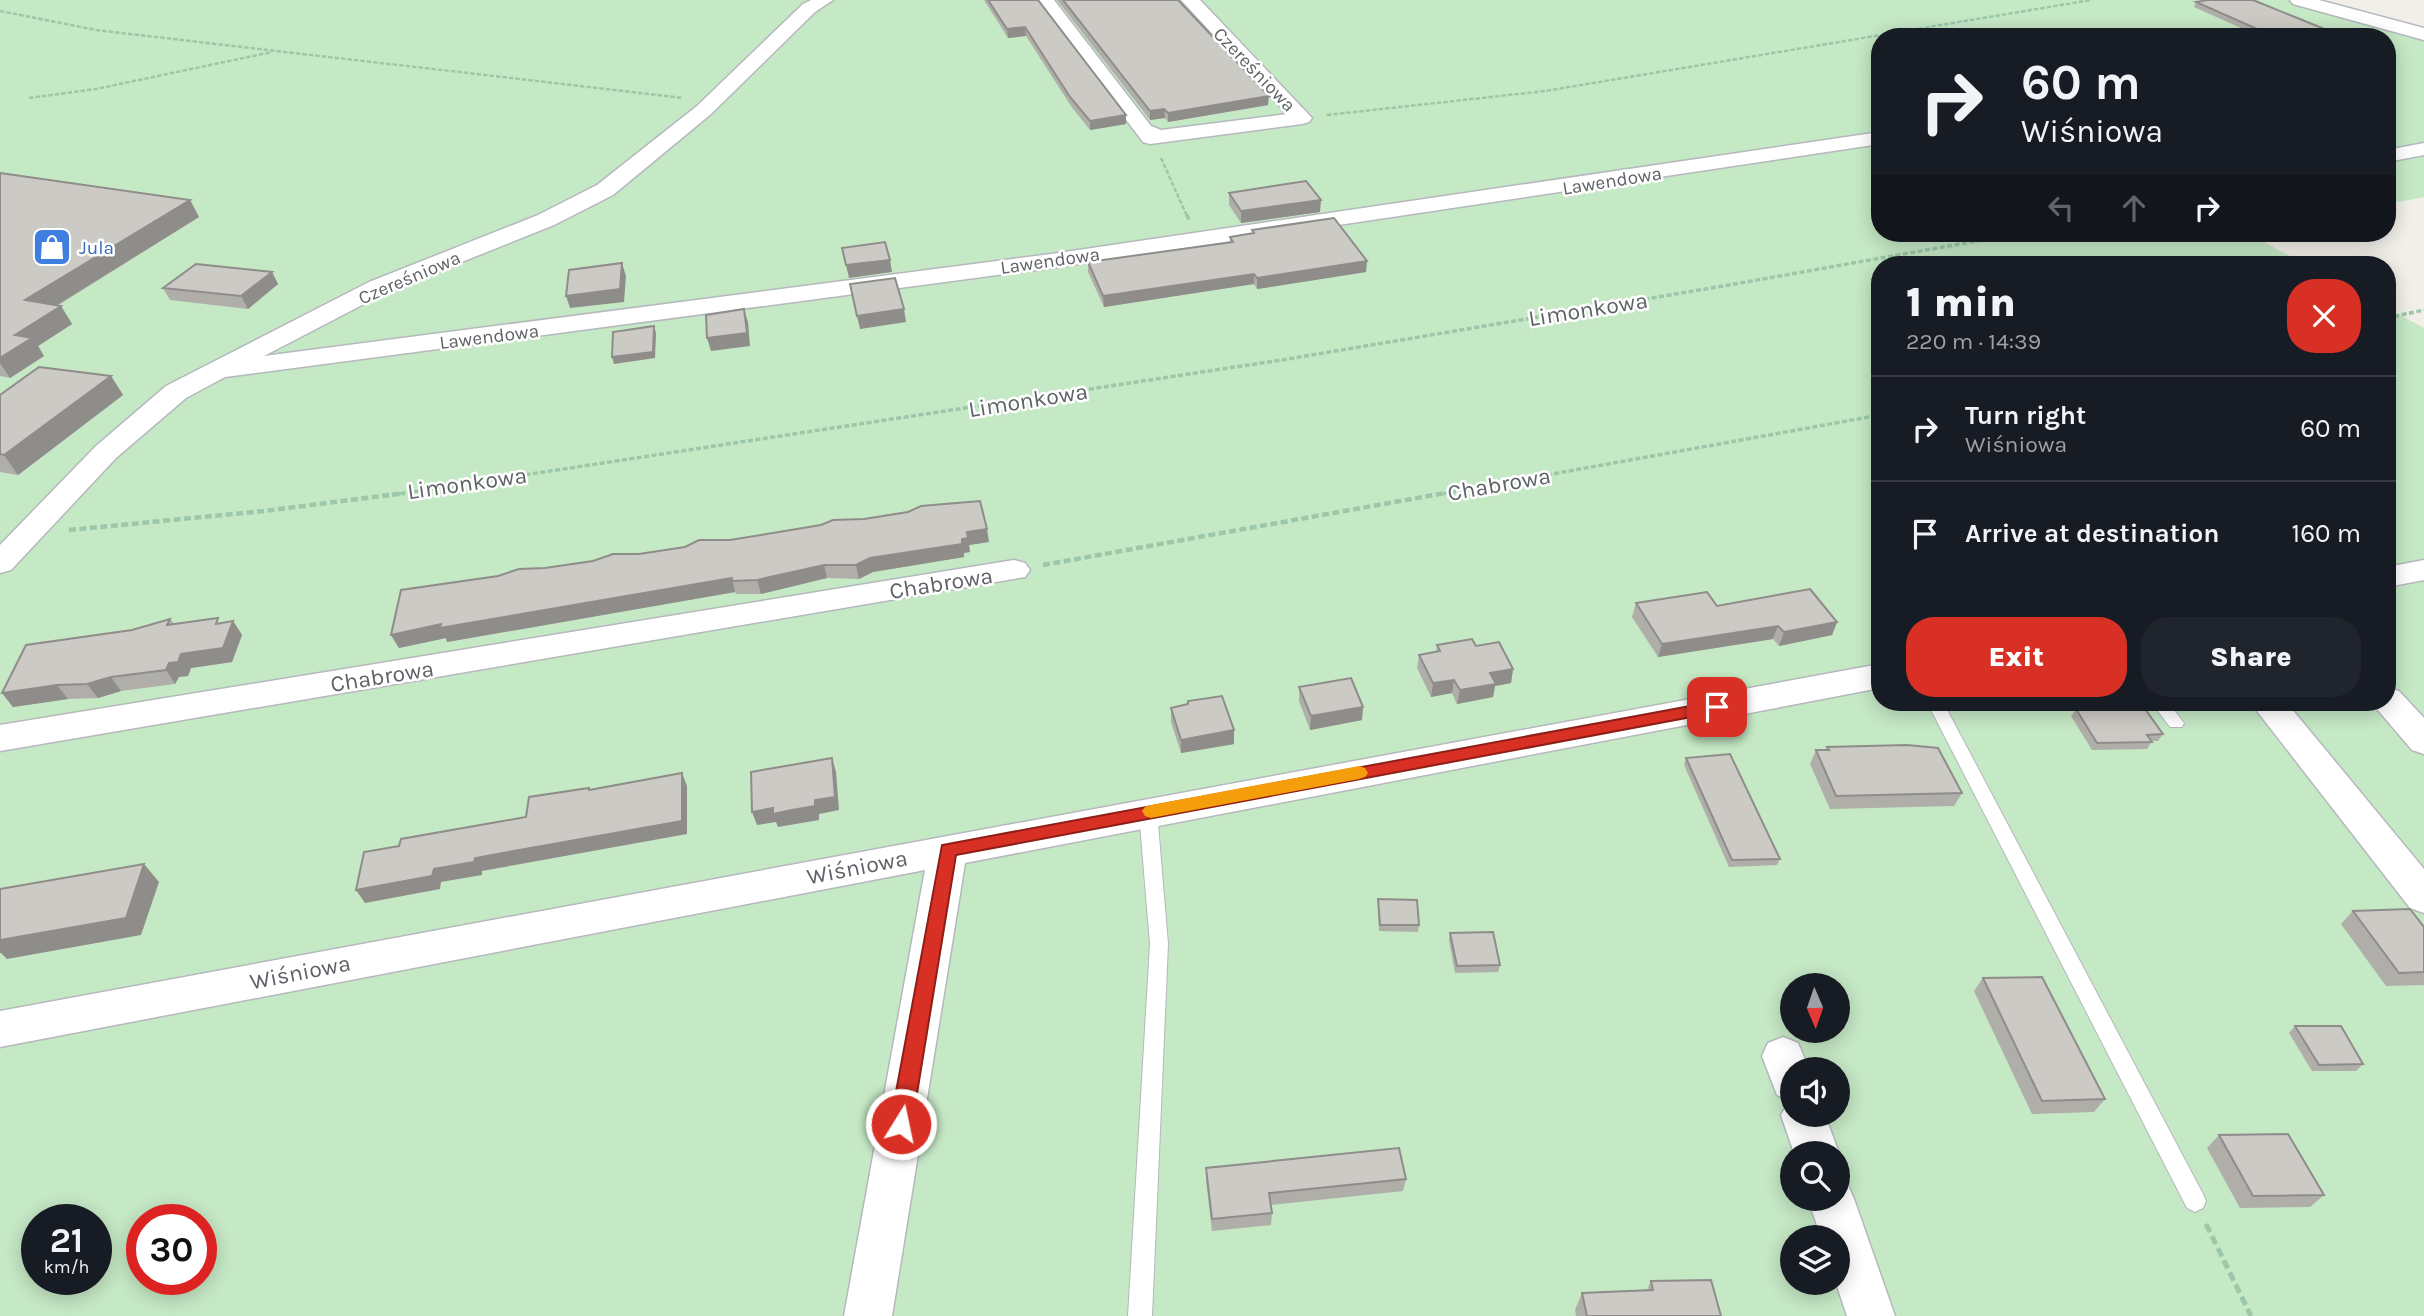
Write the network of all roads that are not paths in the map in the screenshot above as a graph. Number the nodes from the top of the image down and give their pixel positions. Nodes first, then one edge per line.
1 (824, 0) edge
2 (1045, 0) edge
3 (1190, 0) edge
4 (2299, 0) edge
5 (2424, 34) edge
6 (2424, 41) edge
7 (2399, 47) dead end
8 (1871, 139) edge
9 (2424, 149) edge
10 (2396, 154) edge
11 (219, 370) junction
12 (0, 563) edge
13 (1014, 570) road end
14 (2424, 570) edge
15 (2396, 575) edge
16 (1871, 679) edge
17 (2396, 710) edge
18 (1940, 711) edge
19 (2166, 711) edge
20 (2274, 711) edge
21 (2176, 723) dead end
22 (0, 738) edge
23 (2424, 741) edge
24 (1148, 812) junction
25 (948, 850) junction
26 (2424, 898) edge
27 (0, 1029) edge
28 (2195, 1201) road end
29 (1835, 1211) edge
30 (868, 1316) edge
31 (1140, 1316) edge
32 (1871, 1316) edge

1 - 11 street, Czereśniowa
2 - 3 street, Czereśniowa
4 - 5 street
6 - 7 street
8 - 11 street, Lawendowa
9 - 10 street
11 - 12 street, Czereśniowa
13 - 22 street, Chabrowa
14 - 15 street
16 - 24 street, Wiśniowa
17 - 23 street
18 - 28 lane
19 - 21 lane
20 - 26 street
24 - 25 street, Wiśniowa
24 - 31 lane
25 - 27 street, Wiśniowa
25 - 30 street
29 - 32 street

